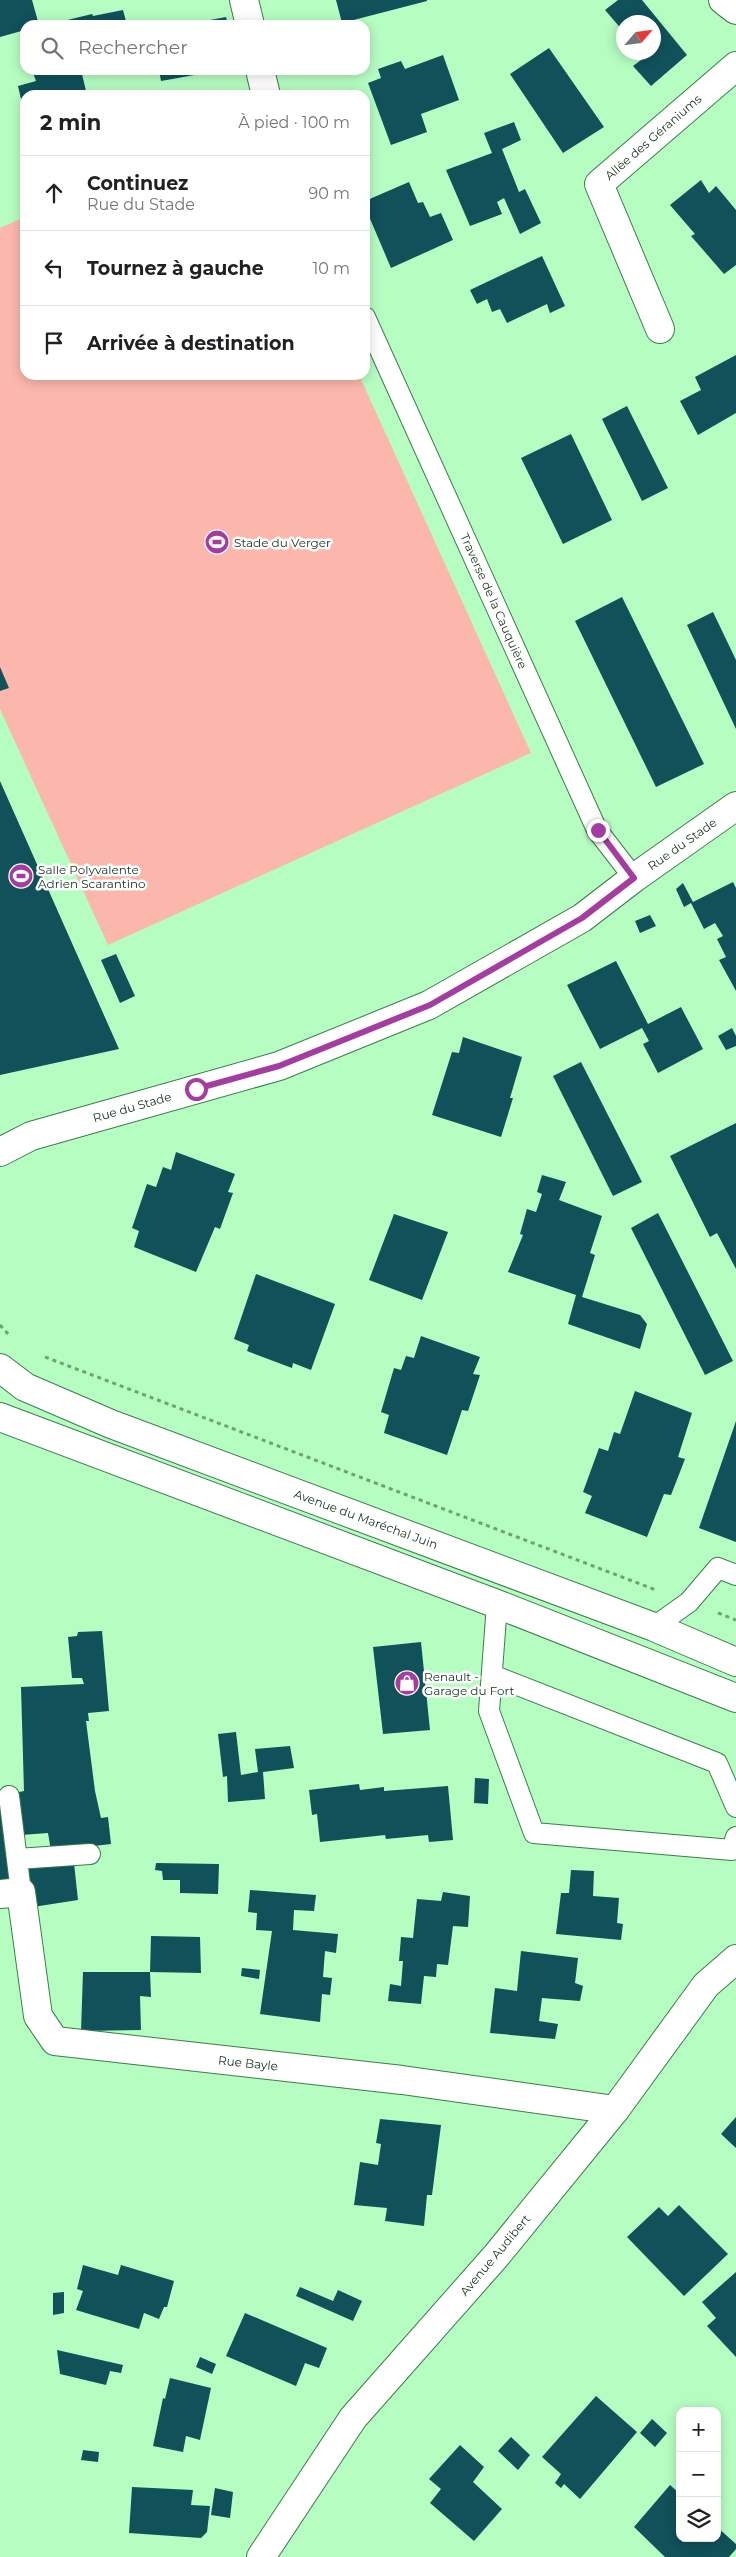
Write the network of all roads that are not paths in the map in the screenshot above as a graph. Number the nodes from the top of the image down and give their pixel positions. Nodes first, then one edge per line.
1 (244, 0) edge
2 (723, 0) edge
3 (736, 10) edge
4 (249, 20) edge
5 (736, 66) edge
6 (261, 75) edge
7 (265, 90) edge
8 (370, 328) edge
9 (660, 328) dead end
10 (736, 806) edge
11 (634, 878) junction
12 (0, 1152) edge
13 (0, 1368) edge
14 (0, 1417) edge
15 (736, 1575) edge
16 (497, 1604) junction
17 (654, 1627) junction
18 (736, 1662) edge
19 (492, 1675) junction
20 (736, 1698) edge
21 (9, 1796) dead end
22 (736, 1807) edge
23 (736, 1837) edge
24 (90, 1854) dead end
25 (17, 1859) junction
26 (10, 1893) edge
27 (736, 1959) edge
28 (615, 2110) junction
29 (261, 2557) edge

1 - 4 street
2 - 3 street
5 - 9 street, Allée des Géraniums
6 - 7 street
8 - 11 lane, Traverse de la Cauquière
10 - 11 street, Rue du Stade
11 - 12 street, Rue du Stade
13 - 17 street, Avenue du Maréchal Juin
14 - 16 street
15 - 17 lane
16 - 19 lane
16 - 20 street
17 - 18 street, Avenue du Maréchal Juin
19 - 22 lane
19 - 23 lane
21 - 25 lane
24 - 25 lane
25 - 26 lane
26 - 28 street, Rue Bayle
27 - 28 street, Avenue Audibert
28 - 29 street, Avenue Audibert

